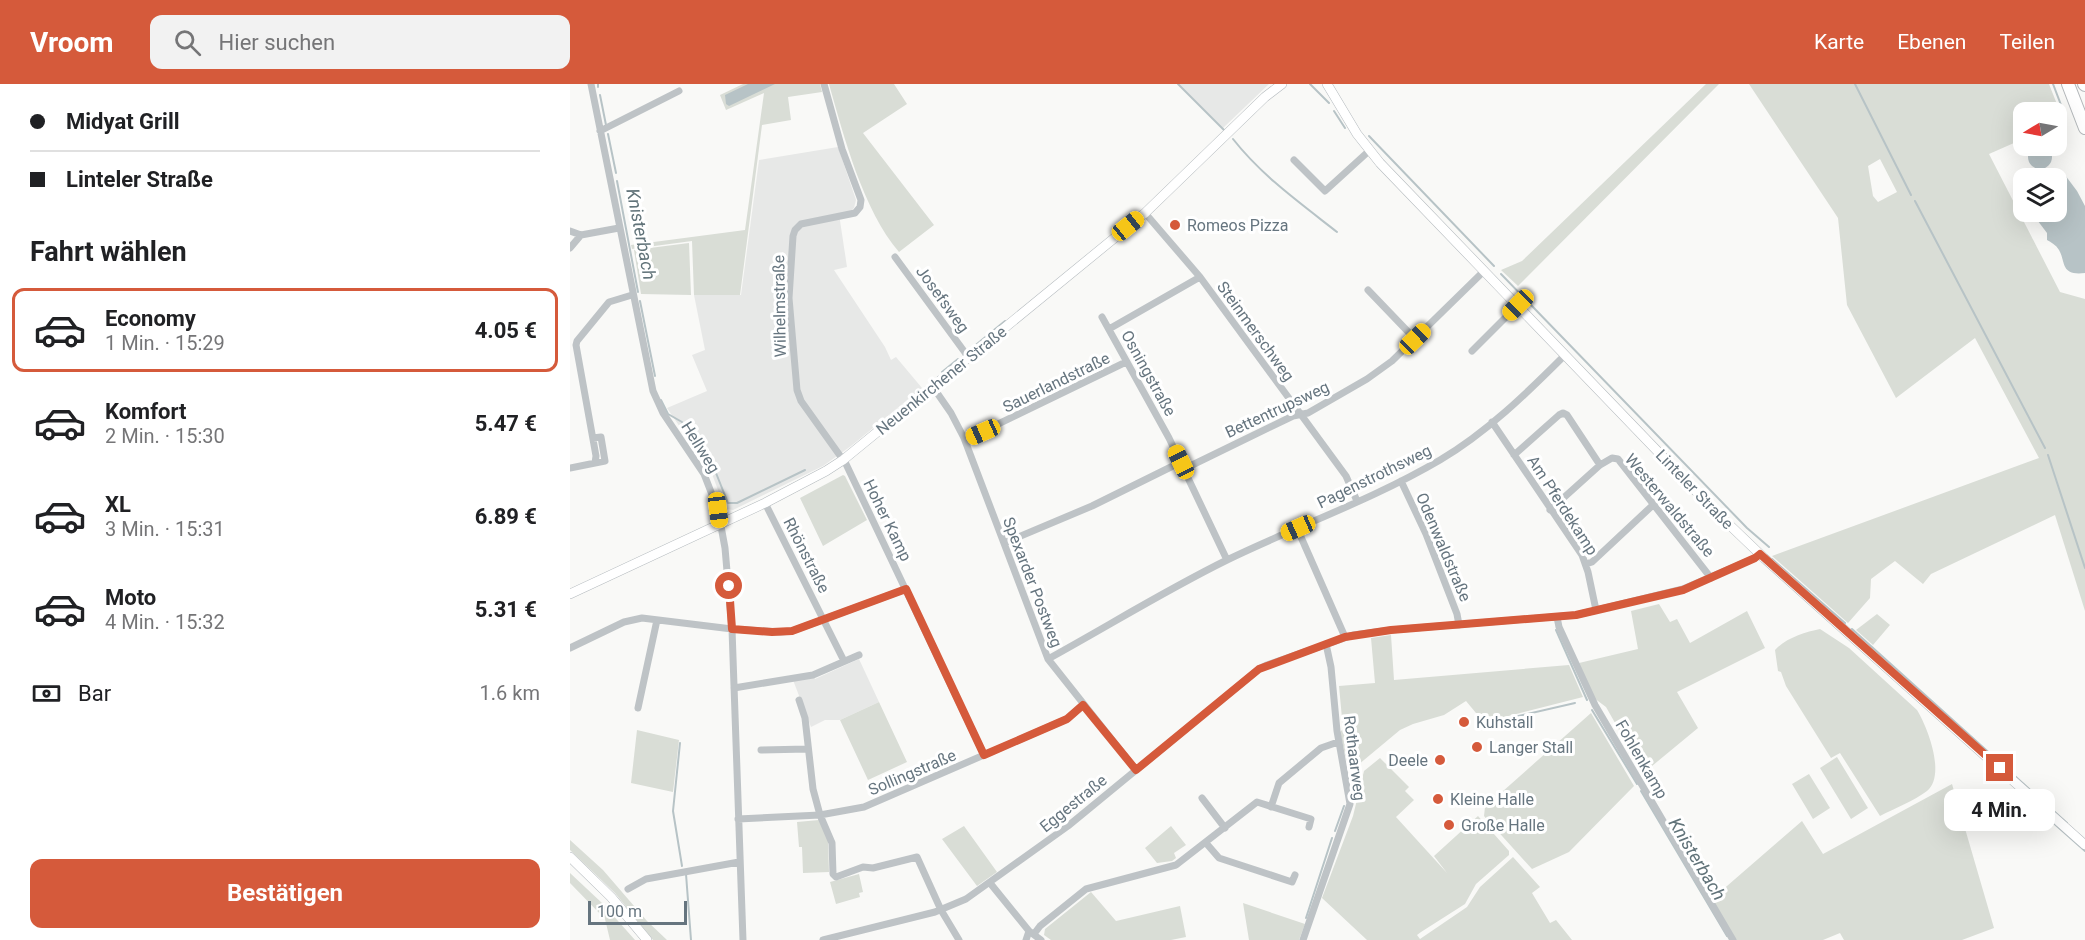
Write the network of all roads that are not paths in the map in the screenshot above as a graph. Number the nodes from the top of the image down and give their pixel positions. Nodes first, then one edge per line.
1 (591, 84) edge
2 (824, 84) edge
3 (1275, 84) edge
4 (1282, 84) edge
5 (1321, 84) edge
6 (1327, 84) edge
7 (2068, 84) edge
8 (679, 91) dead end
9 (1265, 97) junction
10 (1337, 103) junction
11 (2085, 128) edge
12 (600, 131) junction
13 (1370, 150) junction
14 (1294, 160) dead end
15 (1145, 213) junction
16 (619, 228) junction
17 (570, 231) edge
18 (581, 235) junction
19 (570, 248) edge
20 (895, 257) dead end
21 (1484, 271) junction
22 (1200, 277) junction
23 (1368, 290) dead end
24 (633, 295) junction
25 (1518, 305) junction
26 (1102, 317) dead end
27 (1108, 329) junction
28 (1415, 339) junction
29 (1472, 351) dead end
30 (1565, 356) junction
31 (969, 358) junction
32 (1126, 362) junction
33 (933, 387) junction
34 (1301, 414) junction
35 (1492, 422) junction
36 (965, 440) junction
37 (1514, 455) junction
38 (843, 459) junction
39 (1600, 465) junction
40 (1182, 466) junction
41 (570, 468) edge
42 (1401, 481) junction
43 (1357, 501) junction
44 (765, 503) junction
45 (1654, 504) junction
46 (1550, 510) junction
47 (720, 523) junction
48 (1298, 528) junction
49 (1004, 543) junction
50 (1760, 554) junction
51 (1227, 560) junction
52 (1586, 564) junction
53 (1711, 578) junction
54 (906, 589) junction
55 (570, 594) edge
56 (1596, 610) junction
57 (1557, 617) junction
58 (824, 619) junction
59 (657, 620) junction
60 (1459, 625) junction
61 (732, 629) junction
62 (1345, 637) junction
63 (1326, 644) junction
64 (570, 648) edge
65 (859, 655) dead end
66 (1048, 660) junction
67 (844, 661) junction
68 (734, 688) junction
69 (799, 700) dead end
70 (1083, 705) junction
71 (638, 708) dead end
72 (1338, 742) junction
73 (807, 749) junction
74 (761, 750) dead end
75 (984, 755) junction
76 (1136, 770) junction
77 (1202, 798) dead end
78 (1271, 807) junction
79 (820, 815) junction
80 (738, 819) junction
81 (1309, 827) dead end
82 (1225, 828) junction
83 (1206, 843) junction
84 (2085, 845) edge
85 (570, 857) edge
86 (739, 861) junction
87 (1295, 875) dead end
88 (990, 882) junction
89 (628, 889) dead end
90 (941, 910) junction
91 (1031, 933) junction
92 (647, 940) edge
93 (743, 940) edge
94 (823, 940) edge
95 (959, 940) edge
96 (1026, 940) edge
97 (1041, 940) edge
98 (1303, 940) edge
99 (1733, 940) edge

1 - 12 street, Hellweg
2 - 38 street, Wilhelmstraße
3 - 9 street, Neuenkirchener Straße
4 - 9 street, Neuenkirchener Straße
5 - 10 street, Linteler Straße
6 - 10 street, Linteler Straße
7 - 11 highway
8 - 12 street
9 - 15 street, Neuenkirchener Straße
10 - 13 street, Linteler Straße
12 - 16 street, Hellweg
13 - 14 street
13 - 21 street, Linteler Straße
15 - 22 street, Steinmerschweg
15 - 31 street, Neuenkirchener Straße
16 - 18 street
16 - 24 street, Hellweg
17 - 18 street
18 - 19 street
20 - 31 street, Josefsweg
21 - 25 street, Linteler Straße
21 - 28 street, Bettentrupsweg
22 - 27 street, Osningstraße
22 - 34 street, Steinmerschweg
23 - 28 street
24 - 41 street
24 - 47 street, Hellweg
25 - 29 street
25 - 30 street, Linteler Straße
26 - 27 street, Osningstraße
27 - 32 street, Osningstraße
28 - 34 street, Bettentrupsweg
30 - 35 street, Pagenstrothsweg
30 - 50 street, Linteler Straße
31 - 33 street, Neuenkirchener Straße
32 - 36 street, Sauerlandstraße
32 - 40 street, Osningstraße
33 - 36 street, Spexarder Postweg
33 - 38 street, Neuenkirchener Straße
34 - 40 street, Bettentrupsweg
34 - 43 street, Steinmerschweg
35 - 37 street, Am Pferdekamp
35 - 42 street, Pagenstrothsweg
36 - 49 street, Spexarder Postweg
37 - 39 street
37 - 46 street, Am Pferdekamp
38 - 44 street, Neuenkirchener Straße
38 - 54 street, Hoher Kamp
39 - 45 street, Westerwaldstraße
39 - 46 street, Westerwaldstraße
40 - 49 street, Bettentrupsweg
40 - 51 street, Osningstraße
42 - 43 street, Pagenstrothsweg
42 - 60 street, Odenwaldstraße
43 - 48 street, Pagenstrothsweg
44 - 47 street, Neuenkirchener Straße
44 - 58 street, Rhönstraße
45 - 52 street
45 - 53 street, Westerwaldstraße
46 - 52 street, Am Pferdekamp
47 - 55 street, Neuenkirchener Straße
47 - 61 street, Hellweg
48 - 51 street, Pagenstrothsweg
48 - 62 street
49 - 66 street, Spexarder Postweg
50 - 53 street, Eggestraße
50 - 84 street, Linteler Straße
51 - 66 street, Pagenstrothsweg
52 - 56 street, Am Pferdekamp
53 - 56 street, Eggestraße
54 - 58 street
54 - 75 street, Hoher Kamp
56 - 57 street, Eggestraße
57 - 60 street, Eggestraße
57 - 99 street, Fohlenkamp
58 - 61 street
58 - 67 street, Rhönstraße
59 - 61 street
59 - 64 street
59 - 71 street
60 - 62 street, Eggestraße
61 - 68 street, Hellweg
62 - 63 street, Eggestraße
63 - 72 street, Rothaarweg
63 - 76 street, Eggestraße
65 - 67 street
66 - 70 street, Spexarder Postweg
67 - 68 street
68 - 80 street, Hellweg
69 - 73 street
70 - 75 street, Sollingstraße
70 - 76 street, Spexarder Postweg
72 - 78 street
72 - 98 street, Rothaarweg
73 - 74 street
73 - 79 street
75 - 79 street, Sollingstraße
76 - 88 street, Eggestraße
77 - 82 street
78 - 81 street
78 - 82 street
79 - 80 street, Sollingstraße
79 - 90 street
80 - 86 street, Hellweg
82 - 83 street
83 - 87 street
83 - 91 street
85 - 92 street
86 - 89 street
86 - 93 street, Hellweg
88 - 90 street, Eggestraße
88 - 91 street
90 - 94 street, Eggestraße
90 - 95 street
91 - 96 street
91 - 97 street

